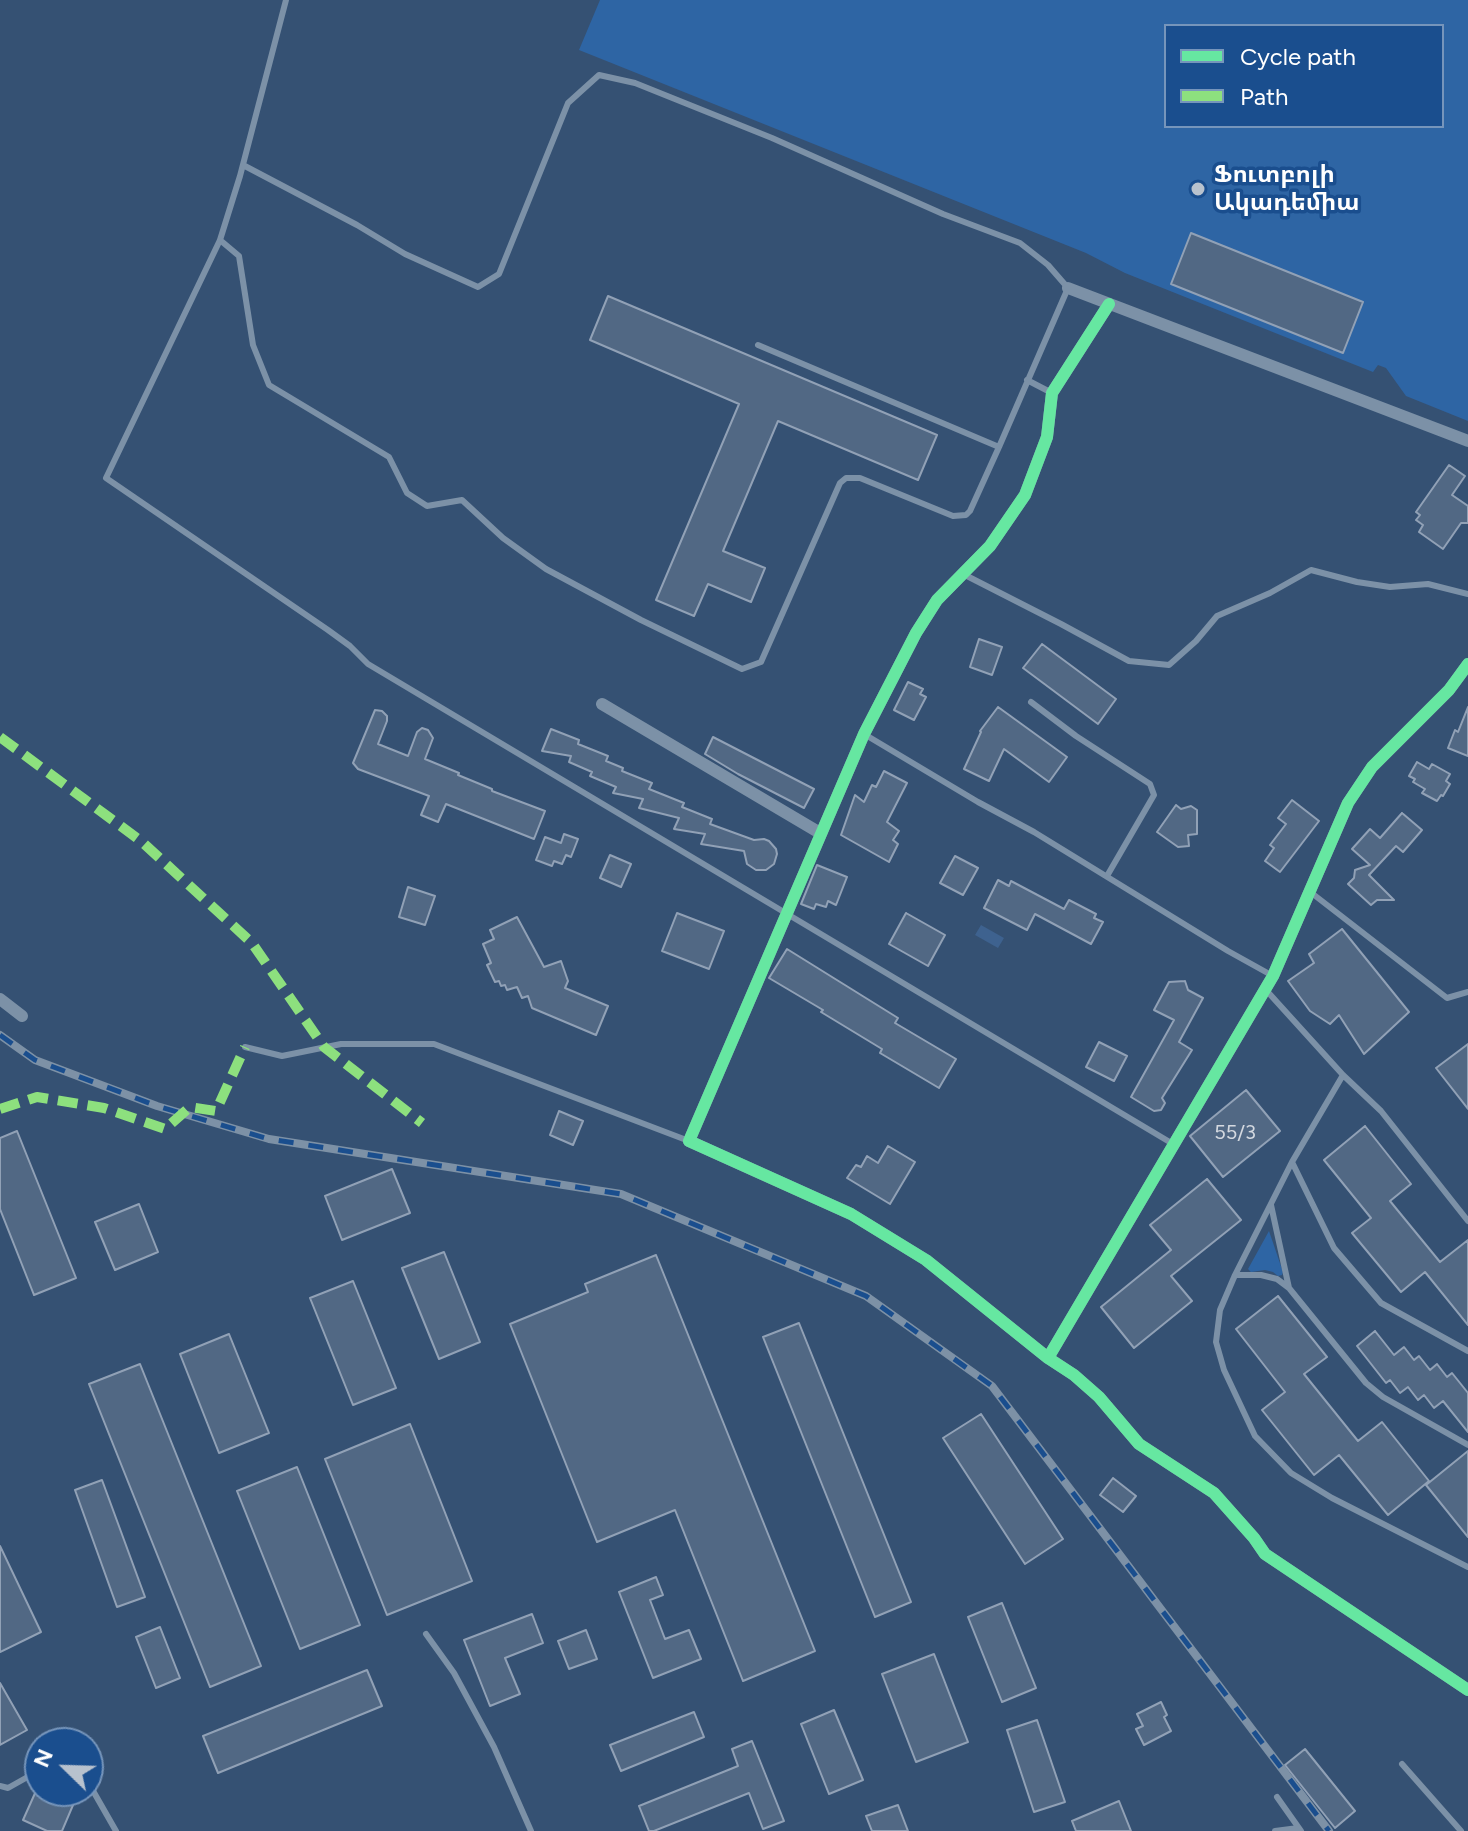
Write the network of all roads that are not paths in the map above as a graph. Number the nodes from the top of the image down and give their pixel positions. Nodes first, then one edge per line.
1 (286, 0) edge
2 (243, 165) junction
3 (220, 240) junction
4 (1068, 288) junction
5 (1109, 304) junction
6 (758, 345) dead end
7 (1027, 380) junction
8 (1052, 393) junction
9 (1468, 441) edge
10 (999, 447) junction
11 (963, 574) junction
12 (1468, 594) edge
13 (1468, 664) edge
14 (1031, 702) dead end
15 (602, 704) dead end
16 (864, 734) junction
17 (820, 833) junction
18 (1107, 876) junction
19 (1309, 891) junction
20 (787, 913) junction
21 (1273, 976) junction
22 (1266, 990) junction
23 (1468, 992) edge
24 (0, 999) edge
25 (22, 1016) dead end
26 (245, 1047) dead end
27 (1343, 1075) junction
28 (689, 1141) junction
29 (1173, 1144) junction
30 (1292, 1162) junction
31 (1271, 1203) junction
32 (1468, 1221) edge
33 (1235, 1275) junction
34 (1289, 1288) junction
35 (1468, 1351) edge
36 (1048, 1358) junction
37 (1468, 1445) edge
38 (1466, 1564) edge
39 (426, 1634) dead end
40 (1468, 1690) edge
41 (1402, 1764) dead end
42 (24, 1779) edge
43 (0, 1786) edge
44 (1277, 1797) dead end
45 (102, 1807) edge
46 (1299, 1829) edge
47 (116, 1831) edge
48 (531, 1831) edge
49 (1275, 1831) edge
50 (1461, 1831) edge

1 - 2 lane
2 - 3 lane
2 - 4 lane
3 - 10 lane
3 - 20 lane
4 - 5 street
4 - 7 lane
5 - 8 street
5 - 9 street
6 - 10 lane
7 - 8 lane
7 - 10 lane
8 - 11 street
11 - 12 lane
11 - 16 street
13 - 19 street
14 - 18 lane
15 - 17 street
16 - 17 street
16 - 18 lane
17 - 20 street
18 - 21 lane
19 - 21 street
19 - 23 lane
20 - 28 street
20 - 29 lane
21 - 22 street
22 - 27 lane
22 - 29 street
24 - 25 street
26 - 28 lane
27 - 30 lane
27 - 32 lane
28 - 36 street
29 - 36 street
30 - 31 lane
30 - 35 lane
31 - 33 lane
31 - 34 lane
33 - 34 lane
33 - 38 lane
34 - 37 lane
36 - 40 street
39 - 48 lane
41 - 50 lane
42 - 43 lane
44 - 46 lane
45 - 47 lane
46 - 49 lane

